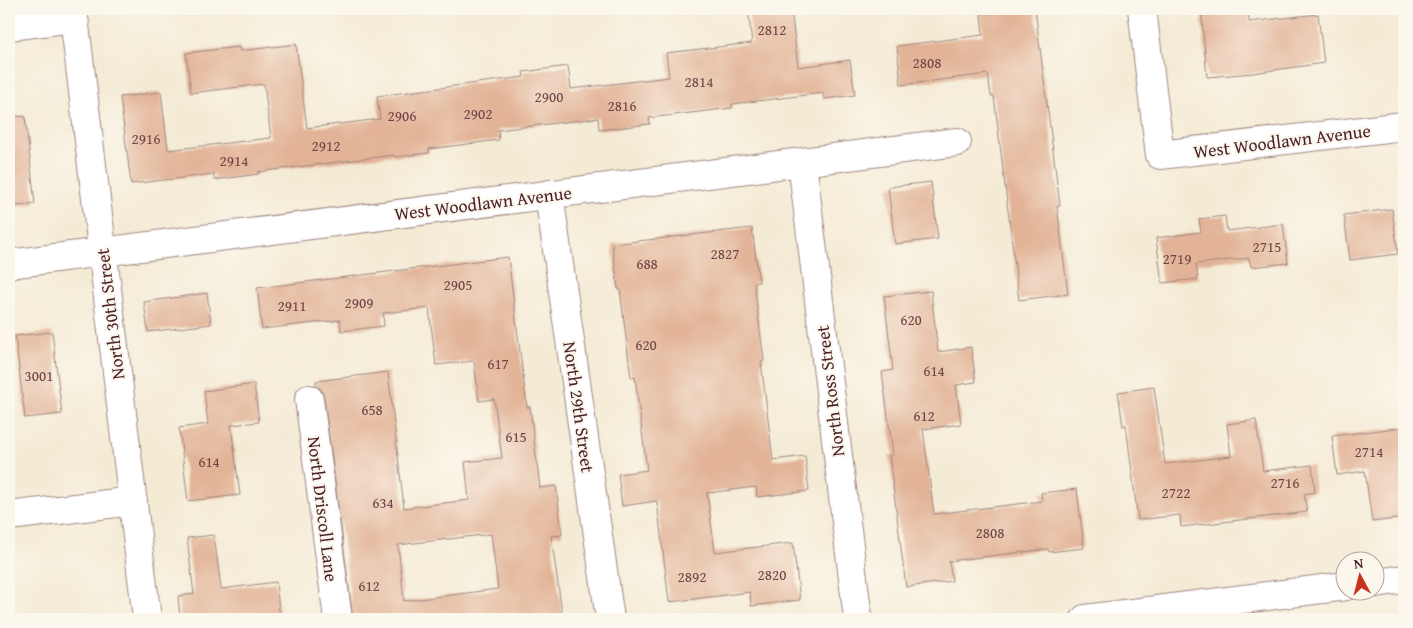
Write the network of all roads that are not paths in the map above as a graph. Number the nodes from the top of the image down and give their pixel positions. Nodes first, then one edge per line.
1 (1142, 9) edge
2 (74, 13) edge
3 (9, 26) edge
4 (1404, 126) edge
5 (957, 142) dead end
6 (802, 162) junction
7 (549, 194) junction
8 (103, 252) junction
9 (9, 264) edge
10 (309, 399) dead end
11 (133, 501) junction
12 (9, 516) edge
13 (1404, 579) edge
14 (1386, 582) edge
15 (1336, 588) edge
16 (1161, 615) edge
17 (147, 619) edge
18 (338, 619) edge
19 (610, 619) edge
20 (858, 619) edge
21 (1085, 619) edge

1 - 4 street, West Woodlawn Avenue
2 - 3 street
2 - 8 street, North 30th Street
5 - 6 street, West Woodlawn Avenue
6 - 7 street, West Woodlawn Avenue
6 - 20 street, North Ross Street
7 - 8 street, West Woodlawn Avenue
7 - 19 street, North 29th Street
8 - 9 street, West Woodlawn Avenue
8 - 11 street, North 30th Street
10 - 18 street, North Driscoll Lane
11 - 12 street
11 - 17 street, North 30th Street
13 - 14 street
15 - 16 street
16 - 21 street

